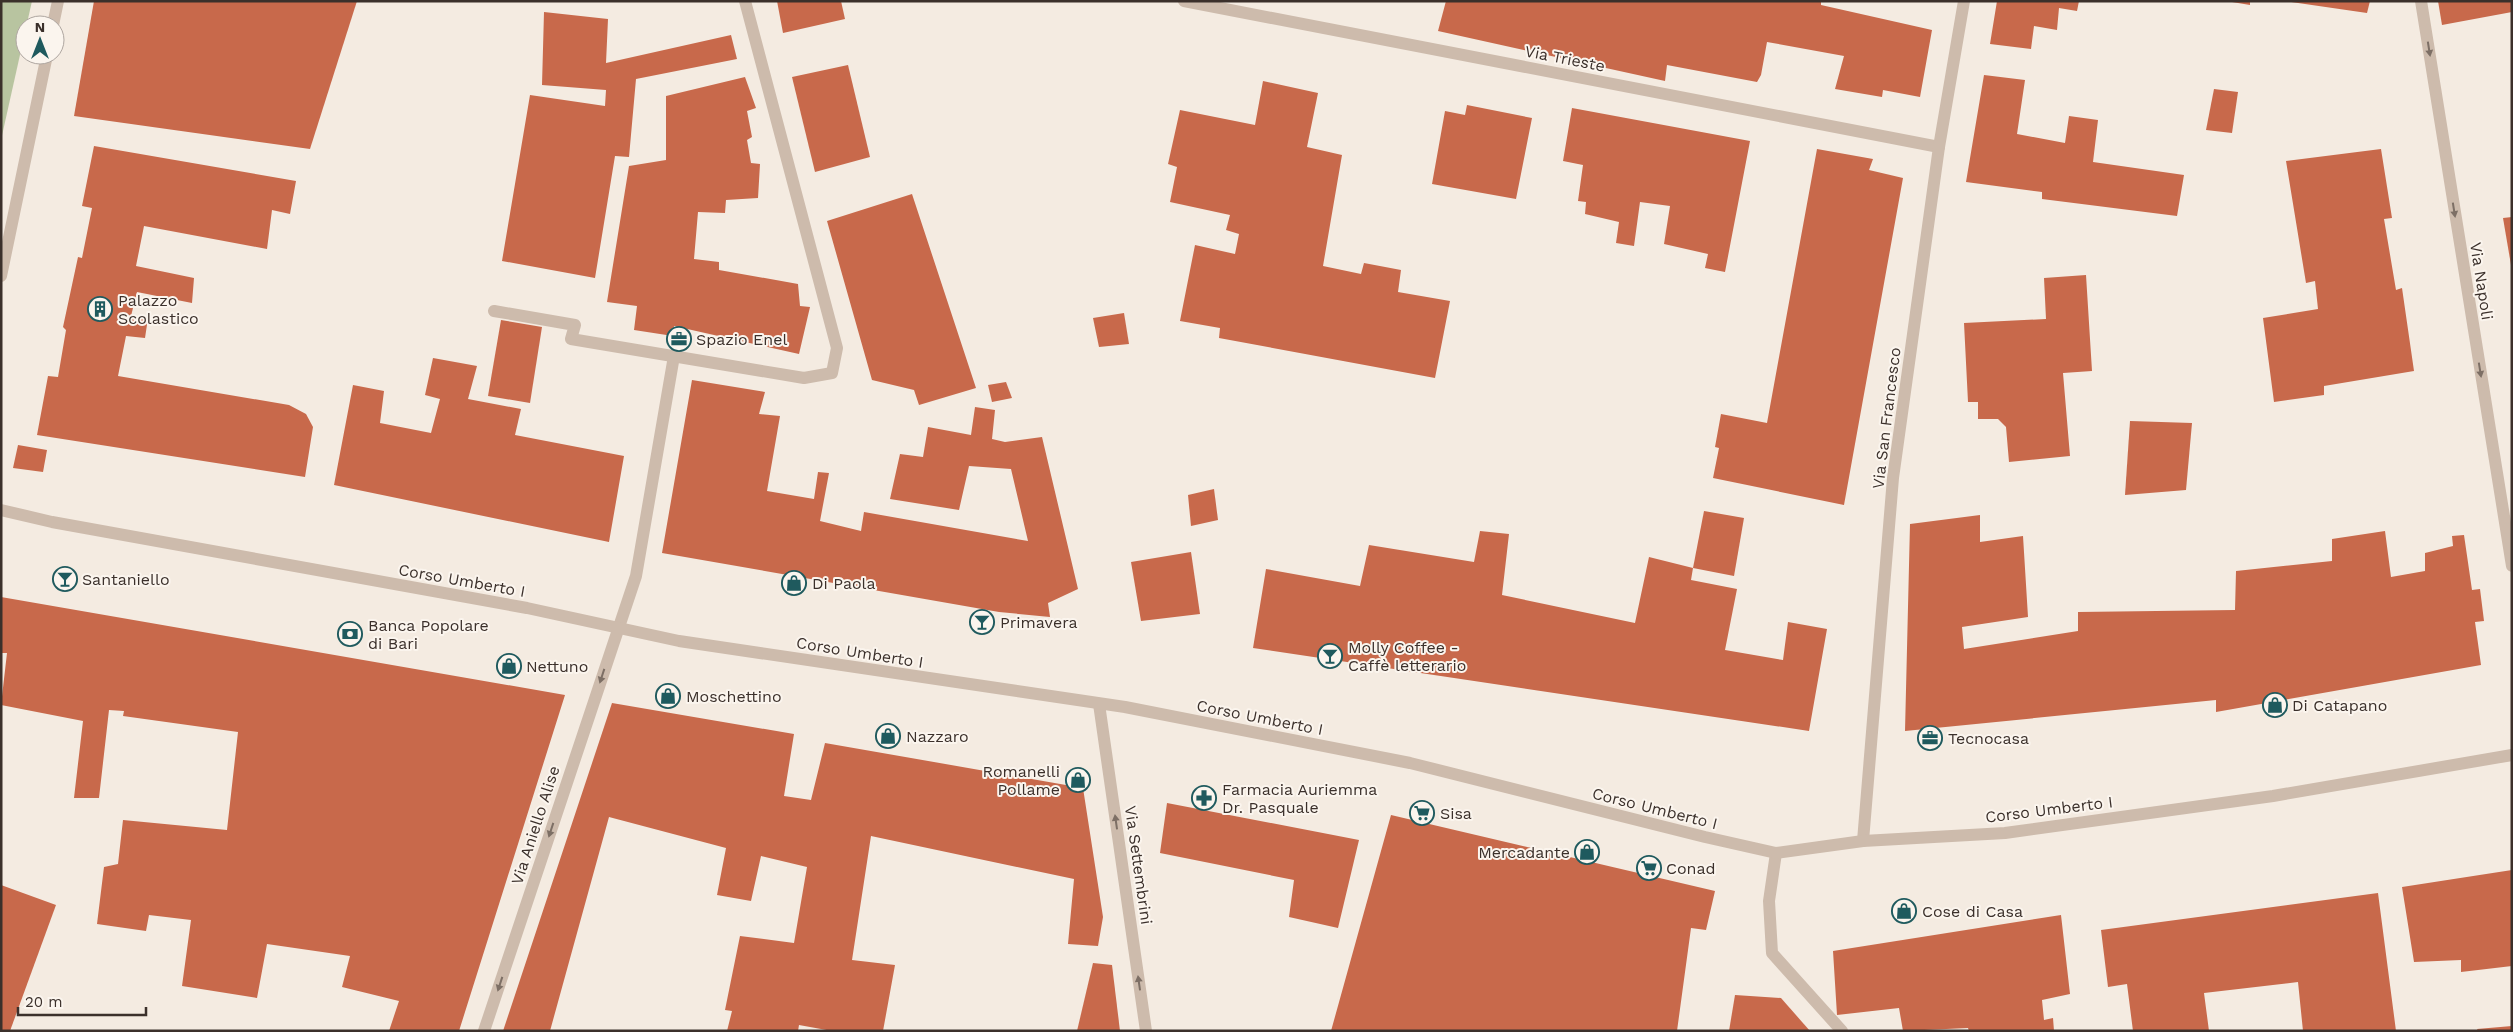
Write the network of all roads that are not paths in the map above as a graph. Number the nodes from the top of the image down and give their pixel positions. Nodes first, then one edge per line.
1 (58, 1) edge
2 (745, 1) edge
3 (1184, 1) edge
4 (1964, 1) edge
5 (2421, 1) edge
6 (55, 15) edge
7 (45, 65) edge
8 (1939, 147) junction
9 (1, 276) edge
10 (494, 311) dead end
11 (674, 356) junction
12 (1, 510) edge
13 (2512, 566) edge
14 (617, 629) junction
15 (1099, 704) junction
16 (2512, 755) edge
17 (1863, 841) junction
18 (1776, 853) junction
19 (484, 1031) edge
20 (1146, 1031) edge
21 (1842, 1031) edge

1 - 6 street
2 - 11 street
3 - 8 street, Via Trieste
4 - 8 street, Via San Francesco
5 -> 13 street, Via Napoli
7 - 9 street
8 - 17 street, Via San Francesco
10 - 11 street
11 - 14 street, Via Aniello Alise
12 - 14 street, Corso Umberto I
14 - 15 street, Corso Umberto I
14 -> 19 street, Via Aniello Alise
15 - 18 street, Corso Umberto I
20 -> 15 street, Via Settembrini
16 - 17 street, Corso Umberto I
17 - 18 street, Corso Umberto I
18 - 21 street

